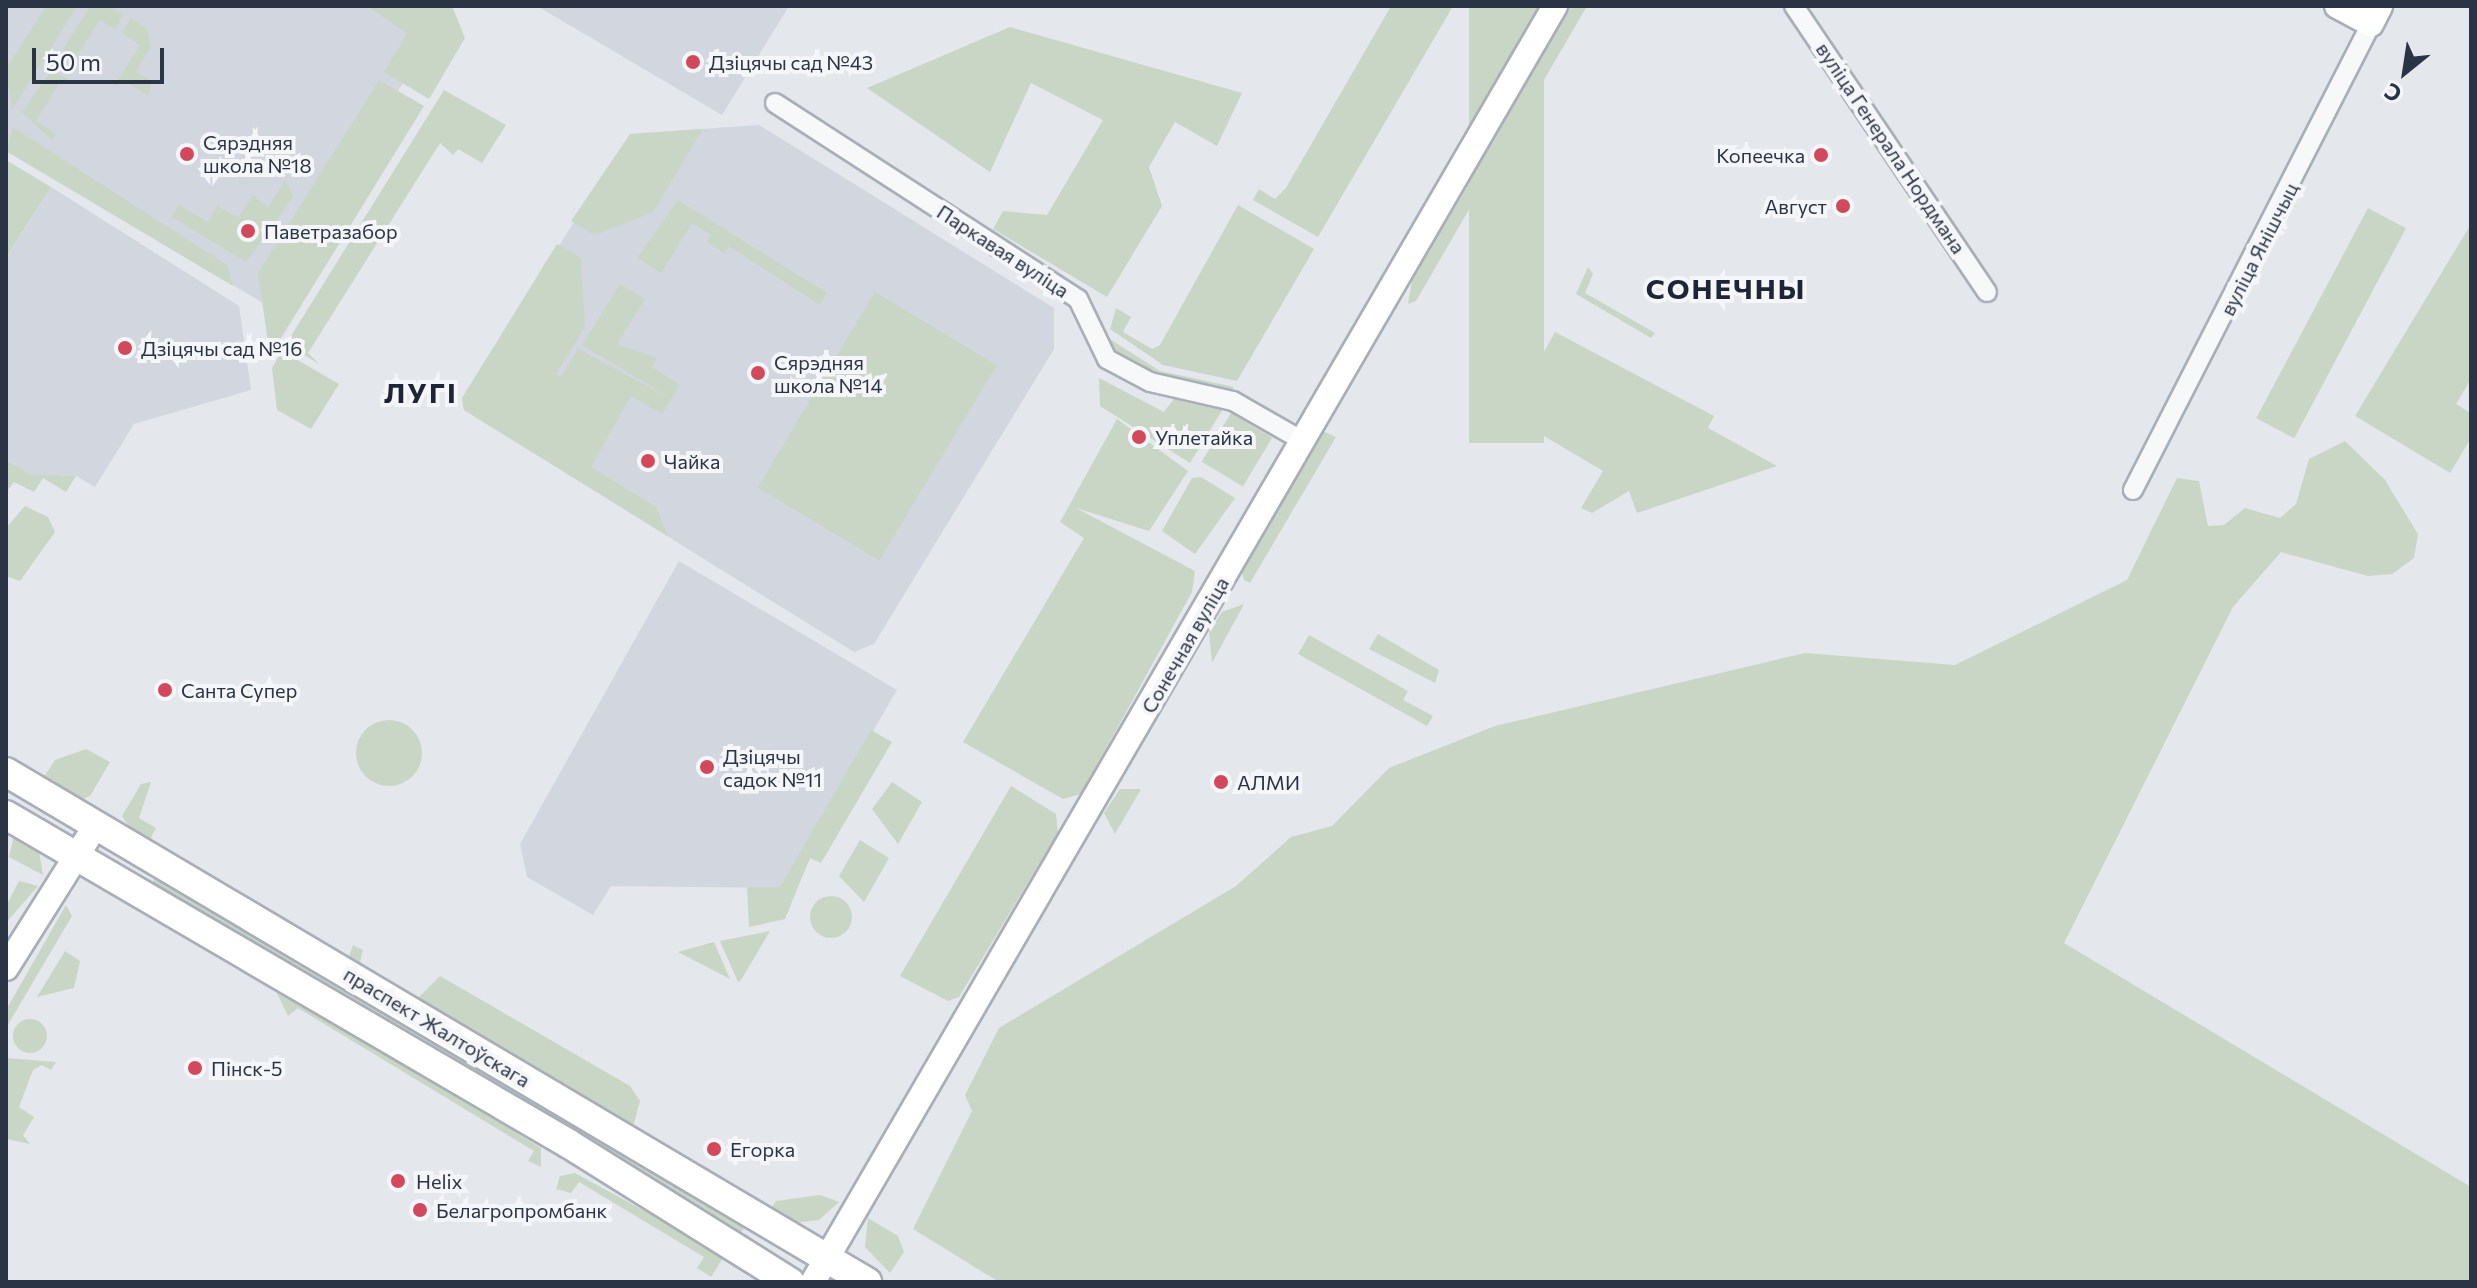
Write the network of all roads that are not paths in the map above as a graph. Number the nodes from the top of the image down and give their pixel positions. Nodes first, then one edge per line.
1 (1555, 6) edge
2 (1794, 6) edge
3 (2337, 6) edge
4 (2375, 15) edge
5 (775, 103) dead end
6 (1987, 292) dead end
7 (1301, 440) junction
8 (2133, 490) dead end
9 (6, 772) edge
10 (6, 815) edge
11 (96, 825) junction
12 (75, 854) junction
13 (6, 968) edge
14 (819, 1270) edge
15 (790, 1282) edge
16 (867, 1282) edge

1 - 7 street, Сонечная вуліца
2 - 6 street, вуліца Генерала Нордмана
3 - 4 street
4 - 8 street, вуліца Янішчыц
5 - 7 street, Паркавая вуліца
7 - 14 street, Сонечная вуліца
9 - 11 main road, праспект Жалтоўскага
10 - 12 main road, праспект Жалтоўскага
11 - 12 street
11 - 14 main road, праспект Жалтоўскага
12 - 13 street
12 - 15 main road, праспект Жалтоўскага
14 - 16 main road, праспект Жалтоўскага

